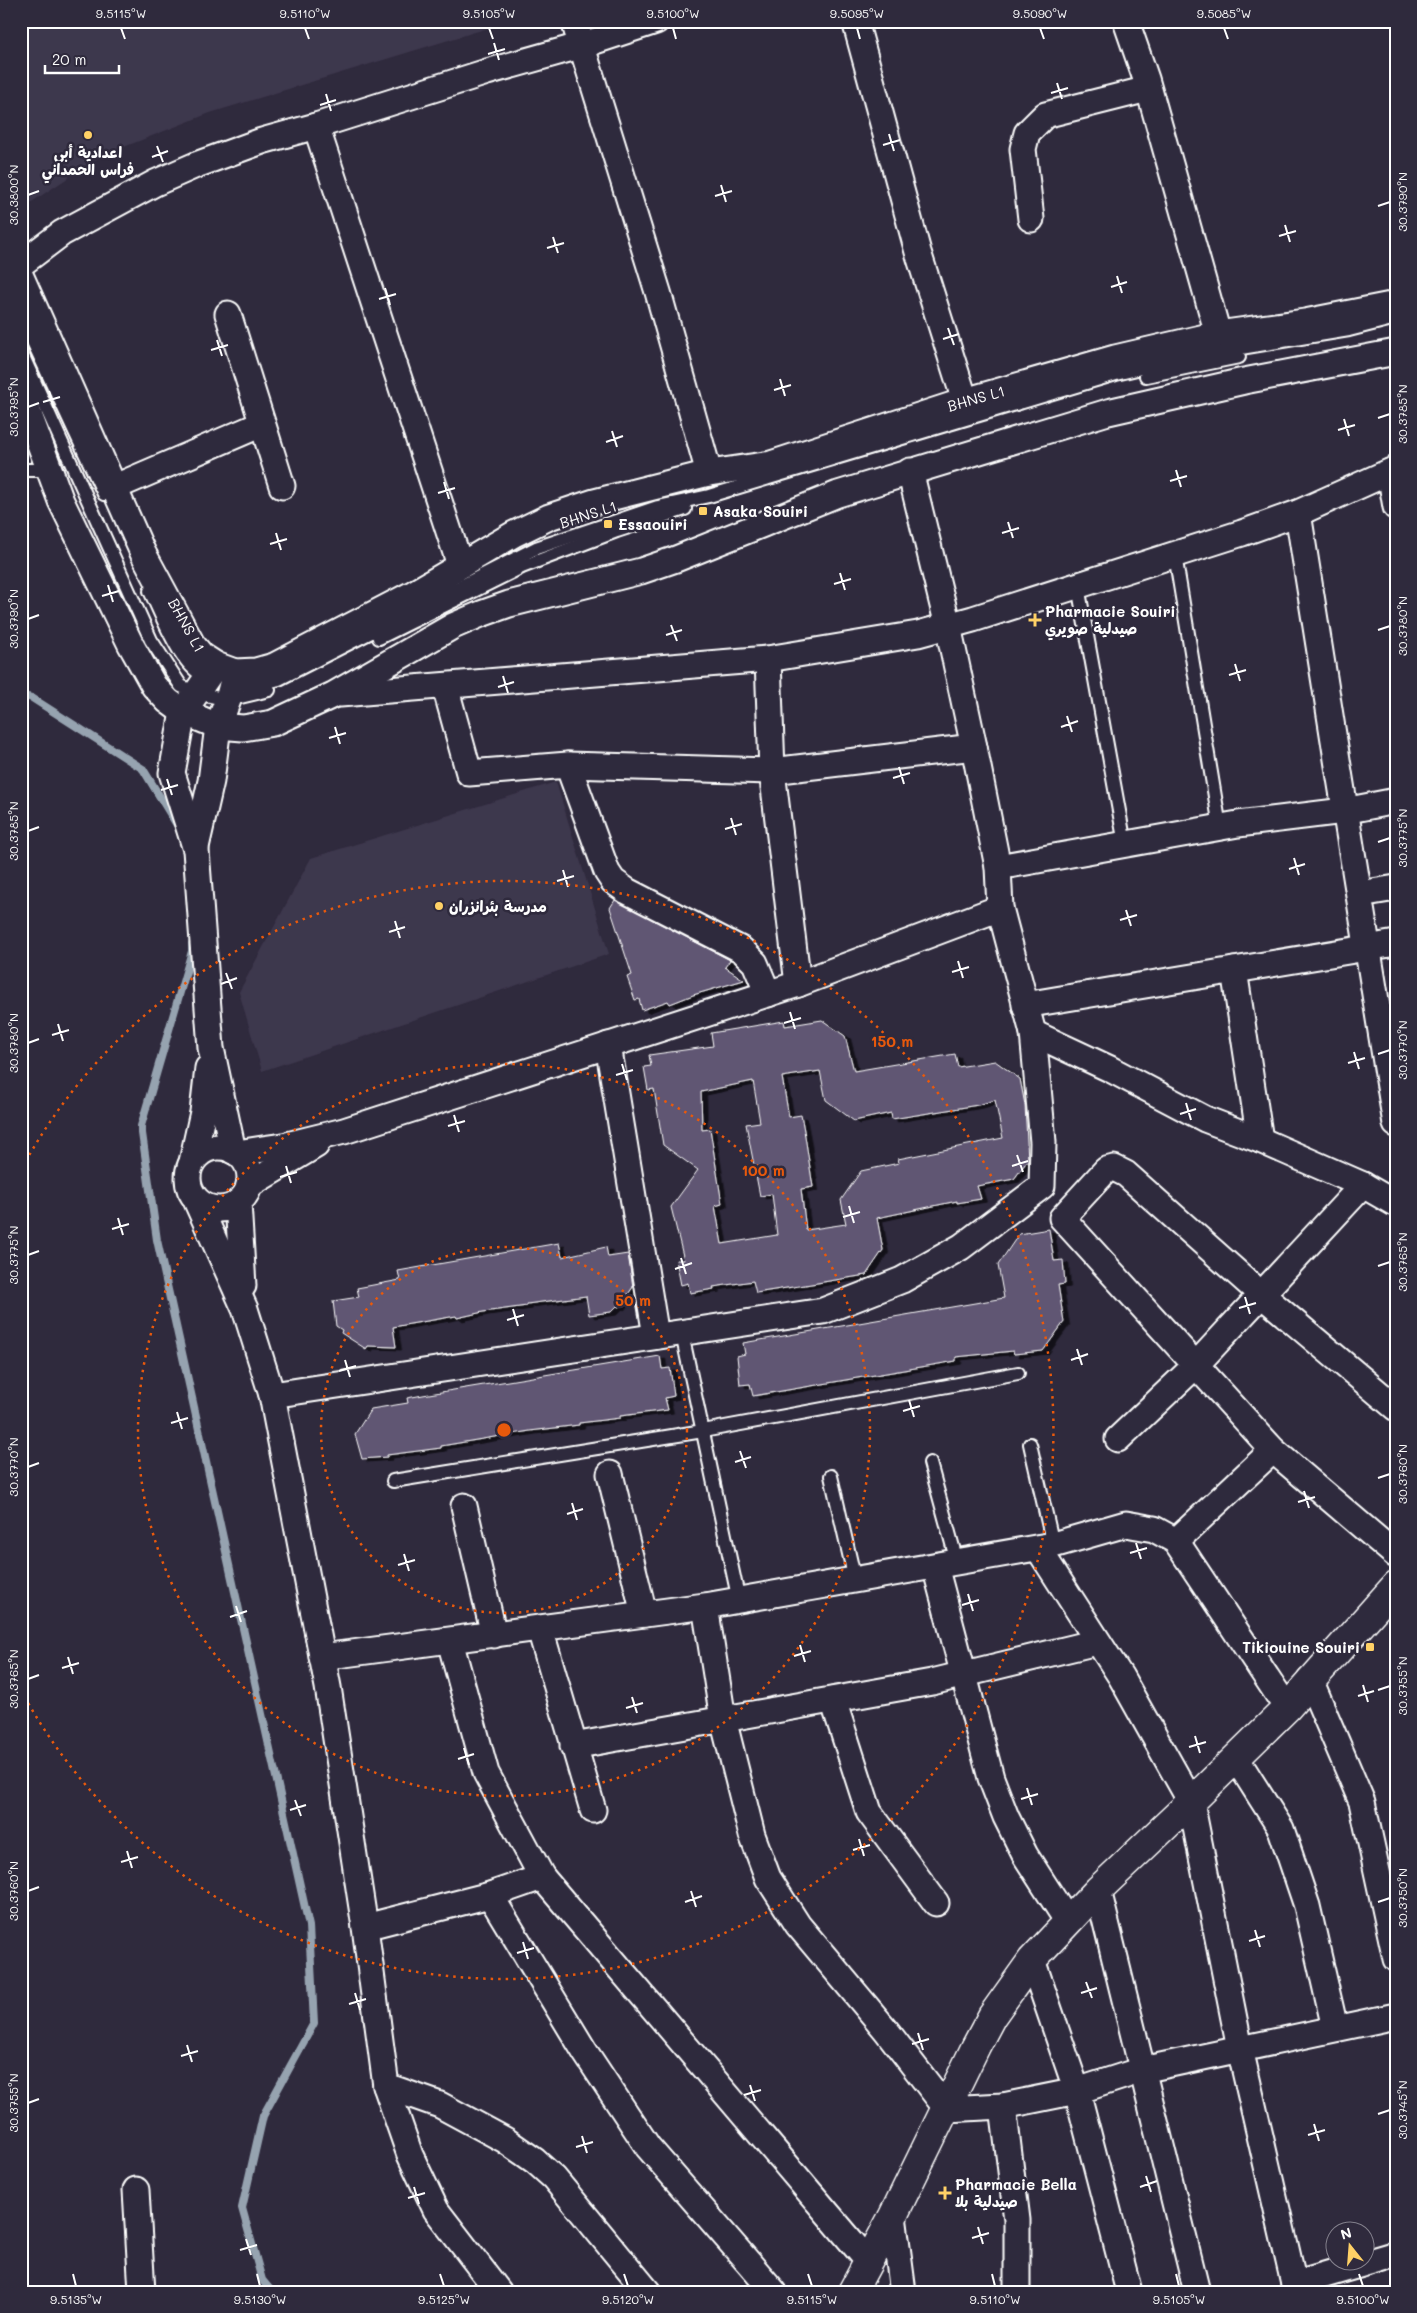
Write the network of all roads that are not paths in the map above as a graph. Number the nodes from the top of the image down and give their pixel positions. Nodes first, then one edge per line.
1 (574, 21) edge
2 (656, 21) edge
3 (855, 21) edge
4 (1126, 21) edge
5 (583, 45) junction
6 (1148, 89) junction
7 (316, 126) junction
8 (1031, 219) dead end
9 (21, 264) edge
10 (21, 277) edge
11 (1396, 304) edge
12 (228, 314) dead end
13 (21, 316) edge
14 (1396, 318) edge
15 (1396, 324) edge
16 (1218, 334) junction
17 (21, 352) edge
18 (1396, 352) edge
19 (21, 393) edge
20 (965, 401) junction
21 (262, 424) junction
22 (21, 470) edge
23 (51, 470) junction
24 (910, 471) junction
25 (1393, 471) edge
26 (709, 474) junction
27 (282, 486) dead end
28 (115, 487) junction
29 (1396, 507) edge
30 (1298, 512) junction
31 (1175, 555) junction
32 (460, 565) junction
33 (1078, 586) junction
34 (948, 626) junction
35 (768, 659) junction
36 (445, 686) junction
37 (214, 687) junction
38 (333, 695) junction
39 (218, 726) junction
40 (974, 747) junction
41 (568, 765) junction
42 (772, 770) junction
43 (1396, 801) edge
44 (1344, 812) junction
45 (1220, 827) junction
46 (1125, 844) junction
47 (196, 850) junction
48 (998, 867) junction
49 (1396, 888) edge
50 (1360, 894) junction
51 (1000, 908) junction
52 (1396, 943) edge
53 (1368, 947) junction
54 (1234, 970) junction
55 (798, 984) junction
56 (768, 994) junction
57 (1025, 1005) junction
58 (1388, 1025) edge
59 (1033, 1033) junction
60 (608, 1046) junction
61 (210, 1048) junction
62 (1396, 1124) edge
63 (344, 1131) junction
64 (1260, 1140) junction
65 (235, 1152) junction
66 (192, 1162) junction
67 (1363, 1185) junction
68 (1042, 1186) junction
69 (244, 1194) junction
70 (196, 1200) junction
71 (1396, 1204) edge
72 (1062, 1218) junction
73 (1262, 1295) junction
74 (245, 1309) junction
75 (682, 1334) junction
76 (656, 1336) junction
77 (1196, 1366) junction
78 (1018, 1373) dead end
79 (272, 1395) junction
80 (1396, 1408) edge
81 (703, 1432) junction
82 (1118, 1439) dead end
83 (1030, 1444) dead end
84 (1273, 1450) junction
85 (930, 1463) dead end
86 (610, 1474) dead end
87 (831, 1476) dead end
88 (393, 1481) dead end
89 (464, 1506) dead end
90 (1176, 1541) junction
91 (1045, 1546) junction
92 (1396, 1555) edge
93 (946, 1564) junction
94 (855, 1580) junction
95 (1395, 1587) edge
96 (739, 1601) junction
97 (705, 1606) junction
98 (644, 1614) junction
99 (540, 1630) junction
100 (494, 1635) junction
101 (450, 1641) junction
102 (1097, 1642) junction
103 (322, 1657) junction
104 (963, 1676) junction
105 (1310, 1680) junction
106 (833, 1700) junction
107 (1287, 1708) junction
108 (723, 1719) junction
109 (573, 1746) junction
110 (1236, 1758) junction
111 (1191, 1802) junction
112 (594, 1810) dead end
113 (542, 1877) junction
114 (1098, 1890) junction
115 (490, 1895) junction
116 (936, 1903) dead end
117 (1068, 1922) junction
118 (364, 1927) junction
119 (1396, 1959) edge
120 (1032, 1960) junction
121 (1396, 2016) edge
122 (1335, 2028) junction
123 (1240, 2049) junction
124 (1142, 2070) junction
125 (386, 2086) junction
126 (1077, 2091) junction
127 (1003, 2106) junction
128 (947, 2109) junction
129 (136, 2190) dead end
130 (893, 2216) junction
131 (1396, 2254) edge
132 (868, 2261) junction
133 (1295, 2288) edge
134 (142, 2292) edge
135 (499, 2292) edge
136 (648, 2292) edge
137 (774, 2292) edge
138 (852, 2292) edge
139 (904, 2292) edge
140 (1017, 2292) edge
141 (1130, 2292) edge
142 (1197, 2292) edge

1 - 5 street
2 - 5 street
3 - 20 street
4 - 6 street
5 - 7 street
5 - 26 street
6 - 8 street
6 - 16 street
7 - 9 street
7 - 32 street
10 - 28 street
11 - 16 street
12 - 21 street
13 - 37 lane, BHNS L1
14 - 37 lane, BHNS L1
15 - 37 lane, BHNS L1
16 - 20 street
17 - 37 lane
18 - 24 street
19 - 23 street
20 - 26 street
21 - 27 street
21 - 28 street
22 - 23 lane
23 - 37 street
24 - 34 street
24 - 38 street
25 - 29 street
25 - 30 street
26 - 32 street
28 - 37 street
30 - 31 street
30 - 44 street
31 - 33 street
31 - 45 lane
32 - 37 street
33 - 34 street
33 - 46 lane
34 - 35 street
34 - 40 street
35 - 36 street
35 - 42 street
36 - 38 street
36 - 41 street
37 - 39 street
37 - 39 street
37 - 47 street
38 - 39 street
39 - 47 street
40 - 42 street
40 - 48 street
41 - 42 street
41 - 56 street
42 - 55 street
43 - 44 street
44 - 45 street
44 - 50 street
45 - 46 street
46 - 48 street
47 - 61 street
48 - 51 street
49 - 50 street
50 - 53 street
51 - 55 street
51 - 57 street
52 - 53 street
53 - 54 street
53 - 58 street
54 - 57 street
54 - 64 street
55 - 56 street
56 - 60 street
57 - 59 street
58 - 62 street
59 - 64 street
59 - 68 street
60 - 63 street
60 - 76 street
61 - 65 street
61 - 66 street
63 - 65 street
63 - 69 street
64 - 67 street
65 - 66 street
65 - 69 street
66 - 70 street
67 - 71 street
67 - 73 street
68 - 72 street
68 - 75 street
69 - 70 street
69 - 74 street
70 - 74 street
72 - 73 street
72 - 77 street
73 - 77 street
73 - 80 street
74 - 79 street
75 - 76 street
75 - 81 lane
76 - 79 street
77 - 82 street
77 - 84 street
78 - 81 lane
79 - 103 street
81 - 88 lane
81 - 96 lane
83 - 91 lane
84 - 90 street
84 - 92 street
85 - 93 lane
86 - 98 street
87 - 94 lane
89 - 100 street
90 - 91 street
90 - 107 street
91 - 93 street
91 - 102 street
93 - 94 street
93 - 104 street
94 - 96 street
95 - 105 street
96 - 97 street
97 - 98 street
97 - 108 street
98 - 99 street
99 - 100 street
99 - 109 street
100 - 101 street
101 - 103 street
101 - 113 street
102 - 104 street
102 - 111 street
103 - 118 street
104 - 106 street
104 - 117 street
105 - 107 street
105 - 119 street
106 - 108 street
106 - 116 street
107 - 110 street
108 - 109 street
108 - 128 street
109 - 112 street
110 - 111 street
110 - 122 street
111 - 114 street
111 - 123 street
113 - 115 street
113 - 132 street
114 - 117 street
114 - 124 street
115 - 118 street
115 - 137 street
117 - 120 street
118 - 125 street
120 - 126 street
120 - 128 street
121 - 122 street
122 - 123 street
123 - 124 street
123 - 133 street
124 - 126 street
124 - 142 street
125 - 135 street
125 - 136 street
126 - 127 street
126 - 141 street
127 - 128 street
127 - 140 street
128 - 130 street
129 - 134 street
130 - 132 street
130 - 139 street
131 - 133 street
132 - 138 street

